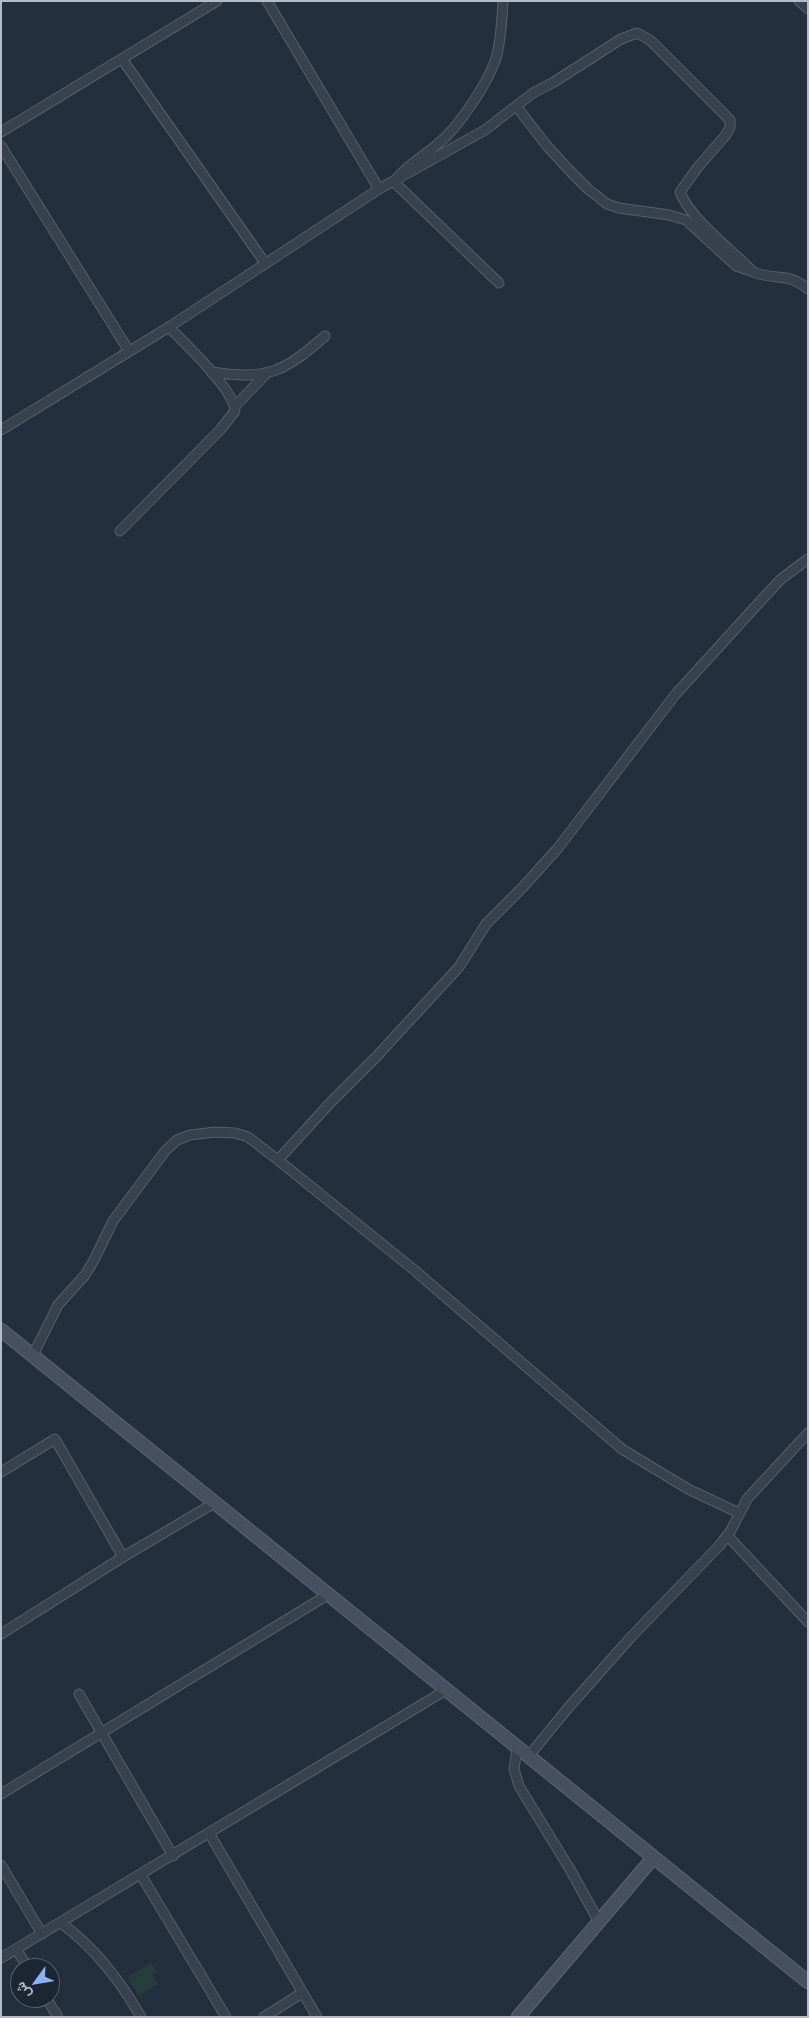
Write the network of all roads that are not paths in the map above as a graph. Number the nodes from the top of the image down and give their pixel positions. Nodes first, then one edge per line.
1 (217, 1) edge
2 (267, 1) edge
3 (503, 1) edge
4 (799, 1) edge
5 (808, 9) edge
6 (122, 59) junction
7 (516, 106) junction
8 (1, 132) edge
9 (1, 146) edge
10 (394, 182) junction
11 (379, 189) junction
12 (265, 263) junction
13 (752, 272) junction
14 (499, 283) dead end
15 (808, 290) edge
16 (169, 327) junction
17 (324, 336) dead end
18 (129, 351) junction
19 (211, 372) junction
20 (266, 374) junction
21 (235, 406) junction
22 (1, 430) edge
23 (120, 531) dead end
24 (808, 560) edge
25 (278, 1160) junction
26 (1, 1330) edge
27 (33, 1355) junction
28 (808, 1433) edge
29 (1, 1472) edge
30 (216, 1502) junction
31 (739, 1513) junction
32 (727, 1535) junction
33 (124, 1557) junction
34 (329, 1594) junction
35 (808, 1622) edge
36 (1, 1634) edge
37 (446, 1690) junction
38 (79, 1694) dead end
39 (101, 1734) junction
40 (517, 1748) junction
41 (528, 1757) junction
42 (1, 1794) edge
43 (209, 1833) junction
44 (173, 1856) junction
45 (653, 1858) junction
46 (1, 1865) edge
47 (141, 1875) junction
48 (599, 1922) junction
49 (61, 1923) junction
50 (42, 1934) junction
51 (16, 1950) junction
52 (1, 1958) edge
53 (21, 1958) edge
54 (808, 1982) edge
55 (302, 1993) junction
56 (531, 2002) junction
57 (141, 2017) edge
58 (226, 2017) edge
59 (264, 2017) edge
60 (317, 2017) edge
61 (518, 2017) edge
62 (529, 2017) edge

1 - 6 street
2 - 11 street
3 - 10 street
4 - 5 street
6 - 8 street
6 - 12 street
7 - 10 street
7 - 13 street
7 - 13 street
9 - 18 street
10 - 11 street
10 - 14 street
11 - 12 street
12 - 16 street
13 - 15 street
16 - 18 street
16 - 19 street
17 - 20 street
18 - 22 street
19 - 20 street
19 - 21 street
20 - 21 street
21 - 23 street
24 - 25 street
25 - 27 street
25 - 31 street
26 - 27 street
27 - 30 street
28 - 31 street
29 - 33 street
30 - 33 street
30 - 34 street
31 - 32 street
32 - 35 street
32 - 41 street
33 - 36 street
34 - 37 street
34 - 39 street
37 - 40 street
37 - 43 street
38 - 39 street
39 - 42 street
39 - 44 street
40 - 41 street
40 - 48 street
41 - 45 street
43 - 44 street
43 - 55 street
44 - 47 street
45 - 48 street
45 - 54 street
46 - 50 street
47 - 49 street
47 - 58 street
48 - 56 street
49 - 50 street
49 - 57 street
50 - 51 street
51 - 52 street
51 - 53 street
55 - 59 street
55 - 60 street
56 - 61 street
56 - 62 street

